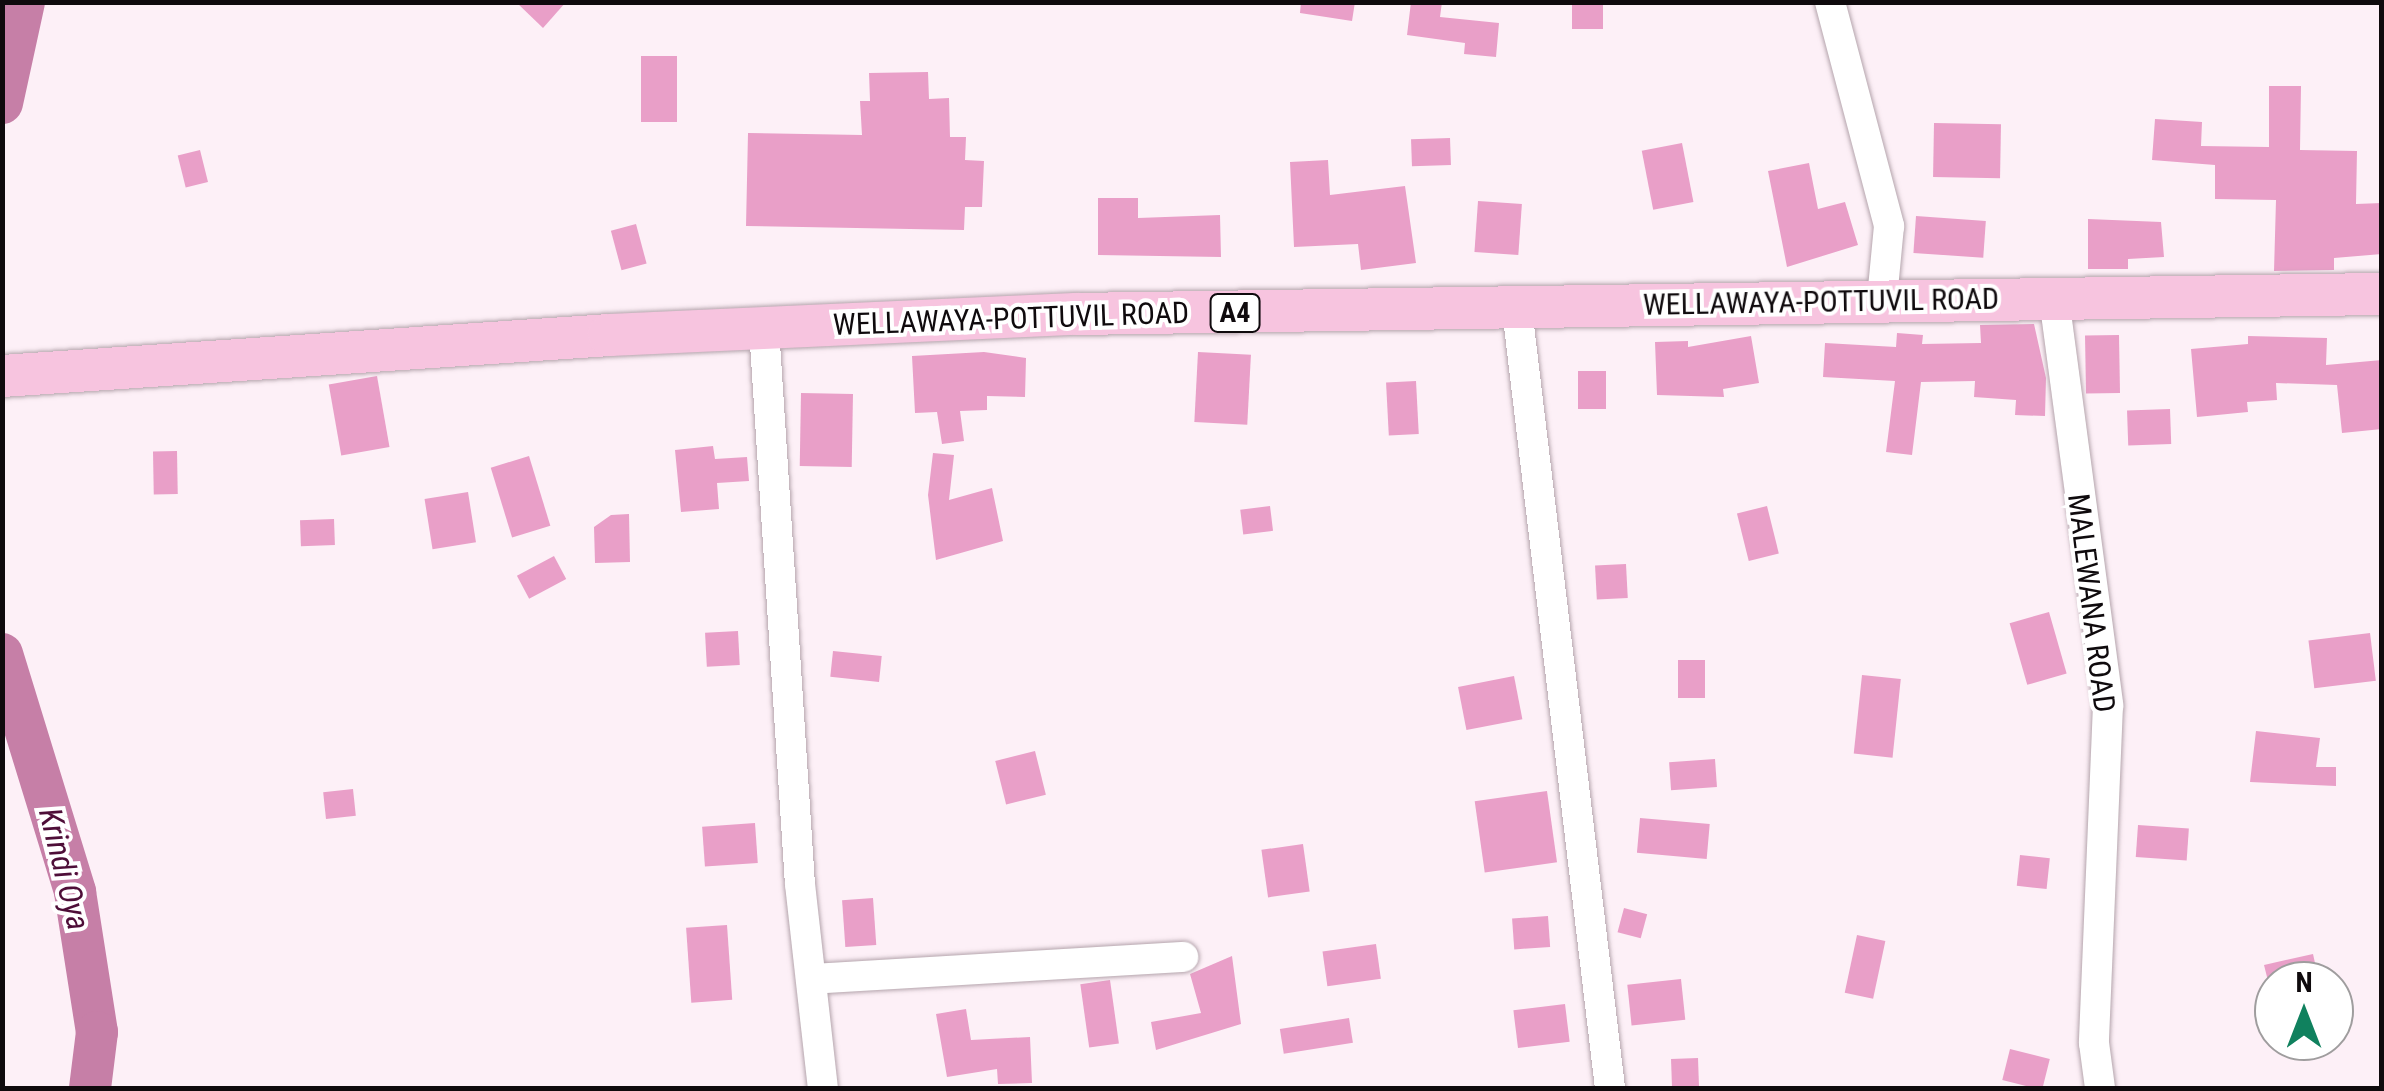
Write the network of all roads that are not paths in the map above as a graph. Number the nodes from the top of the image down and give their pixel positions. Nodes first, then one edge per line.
1 (1830, 2) edge
2 (2382, 294) edge
3 (2054, 298) junction
4 (1882, 299) junction
5 (1516, 309) junction
6 (764, 328) junction
7 (2, 376) edge
8 (1183, 957) dead end
9 (811, 979) junction
10 (823, 1088) edge
11 (1610, 1088) edge
12 (2100, 1088) edge

1 - 4 street
2 - 3 highway, WELLAWAYA-POTTUVIL ROAD / A4
3 - 4 highway, WELLAWAYA-POTTUVIL ROAD / A4
3 - 12 street, MALEWANA ROAD
4 - 5 highway, WELLAWAYA-POTTUVIL ROAD / A4
5 - 6 highway, WELLAWAYA-POTTUVIL ROAD / A4
5 - 11 street
6 - 7 highway, WELLAWAYA-POTTUVIL ROAD / A4
6 - 9 street
8 - 9 street
9 - 10 street

